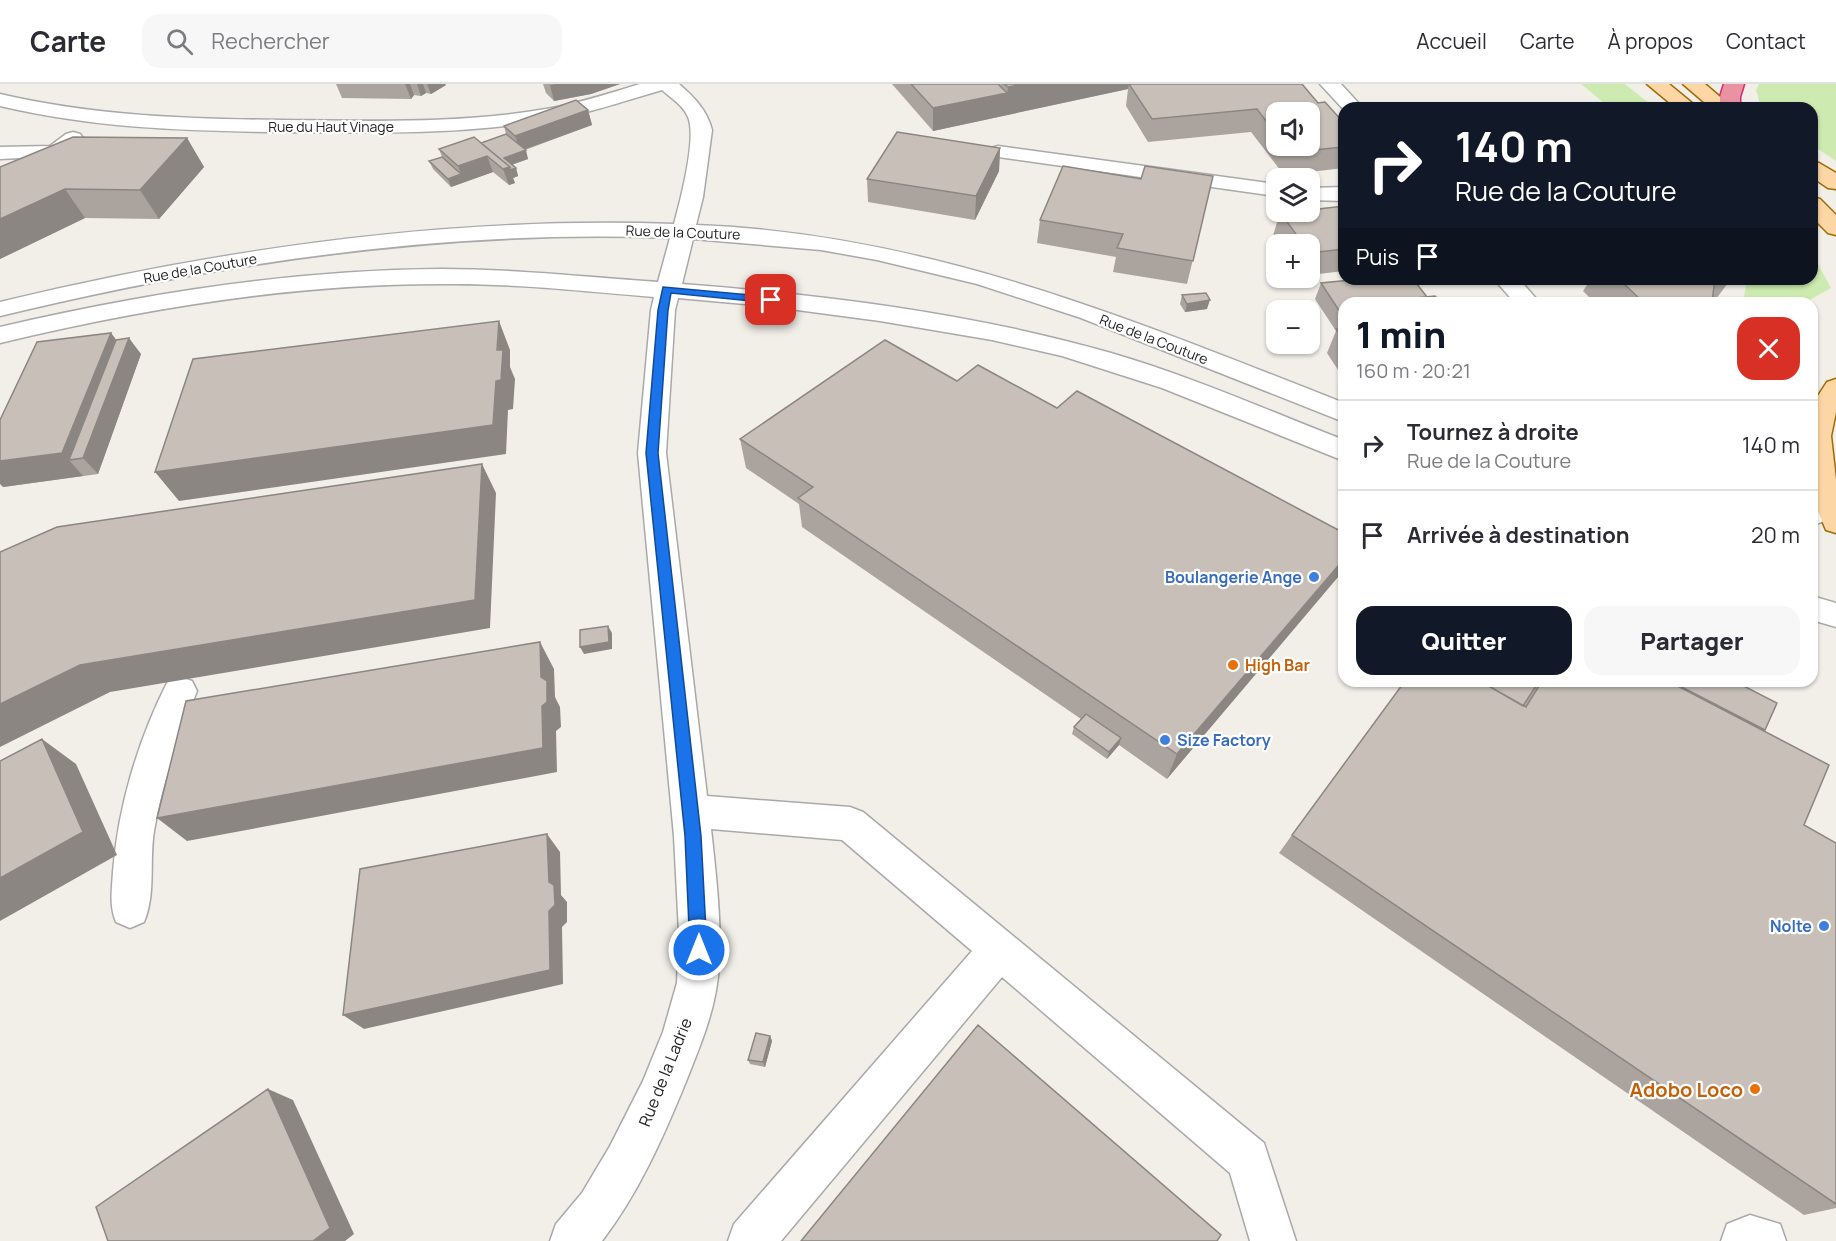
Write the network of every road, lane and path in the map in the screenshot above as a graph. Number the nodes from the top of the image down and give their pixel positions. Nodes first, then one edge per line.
1 (660, 84) edge
2 (667, 84) edge
3 (1330, 84) edge
4 (1657, 84) edge
5 (1693, 84) edge
6 (1734, 84) edge
7 (0, 100) edge
8 (1347, 102) edge
9 (1680, 102) edge
10 (1716, 102) edge
11 (1730, 102) edge
12 (99, 119) junction
13 (998, 152) edge
14 (0, 153) edge
15 (1818, 171) edge
16 (1836, 183) edge
17 (1266, 189) edge
18 (1320, 194) edge
19 (1338, 194) edge
20 (1818, 210) edge
21 (1836, 228) edge
22 (683, 230) junction
23 (1512, 285) edge
24 (1522, 297) edge
25 (665, 300) junction
26 (0, 309) edge
27 (0, 335) edge
28 (1836, 388) edge
29 (1338, 411) edge
30 (1818, 421) edge
31 (1338, 450) edge
32 (1818, 461) edge
33 (1826, 513) edge
34 (1818, 610) edge
35 (1836, 615) edge
36 (180, 691) dead end
37 (690, 811) junction
38 (130, 909) dead end
39 (999, 950) junction
40 (573, 1241) edge
41 (751, 1241) edge
42 (1273, 1241) edge
43 (1743, 1241) edge
44 (1763, 1241) edge

1 - 12 street, Rue du Haut Vinage
2 - 22 street, Rue de la Ladrie
3 - 8 street
4 - 9 main road
5 - 10 main road
6 - 11 highway
7 - 12 street, Rue du Haut Vinage
12 - 14 street
13 - 17 street
15 - 16 main road
18 - 19 street
20 - 21 main road
22 - 25 street, Rue de la Ladrie
22 - 26 street, Rue de la Couture
22 - 29 street, Rue de la Couture
23 - 24 street
25 - 27 street, Rue de la Couture
25 - 31 street, Rue de la Couture
25 - 37 street, Rue de la Ladrie
28 - 30 main road
32 - 33 main road
34 - 35 street
36 - 38 street
37 - 39 street
37 - 40 street, Rue de la Ladrie
39 - 41 street
39 - 42 street
43 - 44 street

